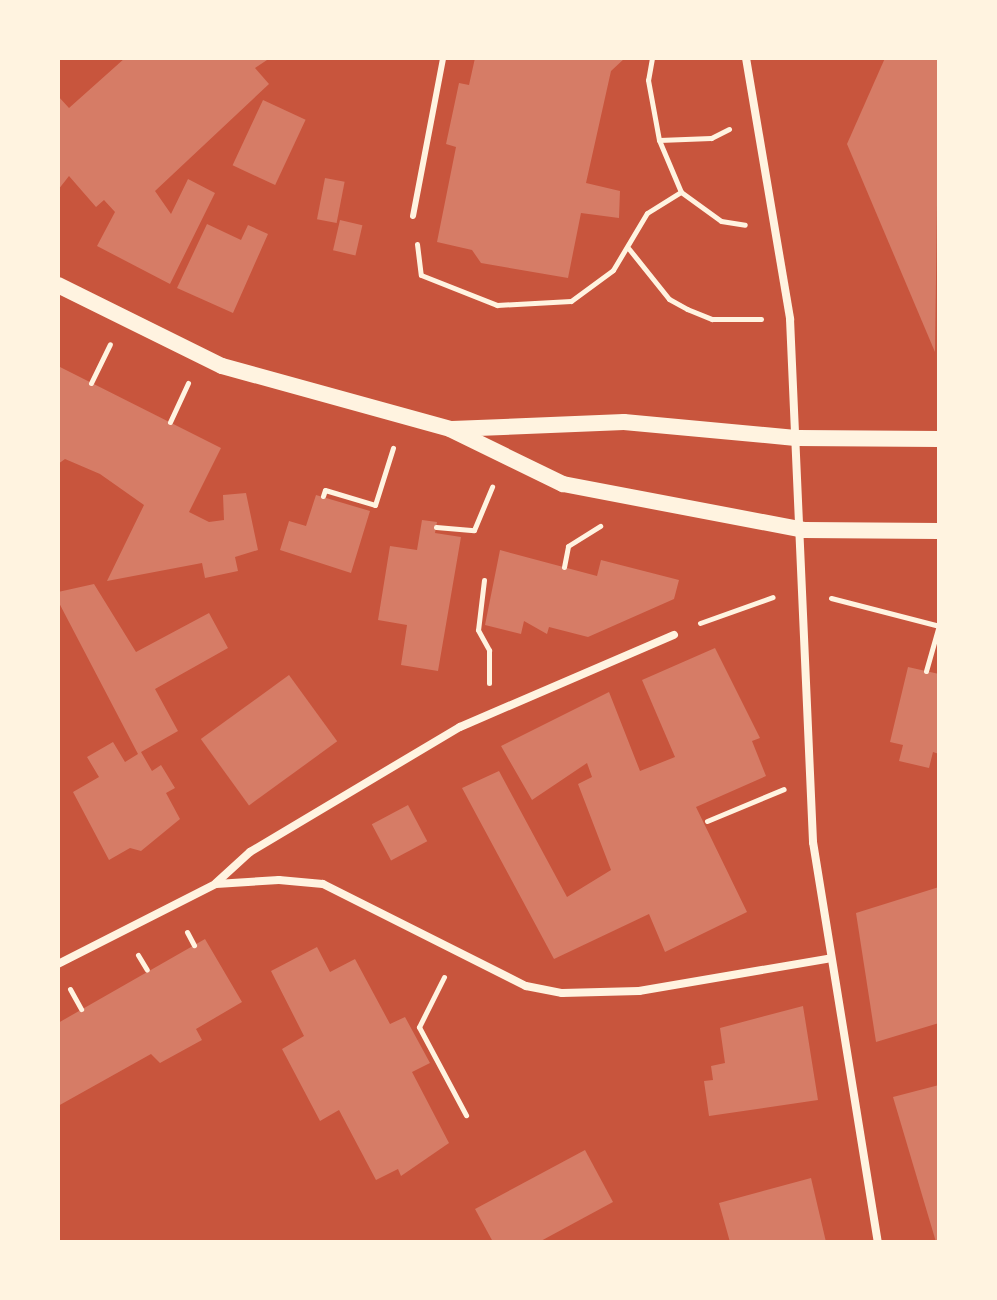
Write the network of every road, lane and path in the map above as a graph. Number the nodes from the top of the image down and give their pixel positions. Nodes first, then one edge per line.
1 (443, 58) edge
2 (652, 58) edge
3 (746, 58) edge
4 (755, 116) junction
5 (659, 140) junction
6 (681, 192) junction
7 (413, 216) joint
8 (771, 216) junction
9 (629, 249) junction
10 (58, 285) edge
11 (790, 319) junction
12 (121, 320) junction
13 (91, 383) dead end
14 (403, 417) junction
15 (450, 429) junction
16 (798, 438) junction
17 (939, 439) edge
18 (502, 454) junction
19 (323, 496) dead end
20 (436, 527) dead end
21 (804, 530) junction
22 (939, 531) edge
23 (568, 546) dead end
24 (564, 567) dead end
25 (484, 580) dead end
26 (804, 593) junction
27 (939, 626) edge
28 (674, 635) joint
29 (926, 671) dead end
30 (489, 712) junction
31 (810, 784) junction
32 (707, 821) dead end
33 (216, 884) junction
34 (457, 951) junction
35 (827, 959) junction
36 (58, 964) edge
37 (466, 1115) dead end
38 (878, 1242) edge

1 - 7 lane
2 - 5 path
3 - 4 street
4 - 5 path
4 - 8 street
5 - 6 path
6 - 8 path
6 - 9 path
7 - 9 path
8 - 11 street
9 - 11 path
10 - 12 main road
11 - 16 street
12 - 13 path
12 - 14 main road
14 - 15 main road
14 - 19 path
15 - 16 main road
15 - 18 main road
16 - 17 main road
16 - 21 street
18 - 20 path
18 - 21 main road
21 - 22 main road
21 - 26 street
23 - 24 path
25 - 30 path
26 - 27 path
26 - 28 path
26 - 31 street
27 - 29 path
28 - 30 street
30 - 33 street
31 - 32 path
31 - 35 street
33 - 34 street
33 - 36 street
34 - 35 street
34 - 37 path
35 - 38 street

